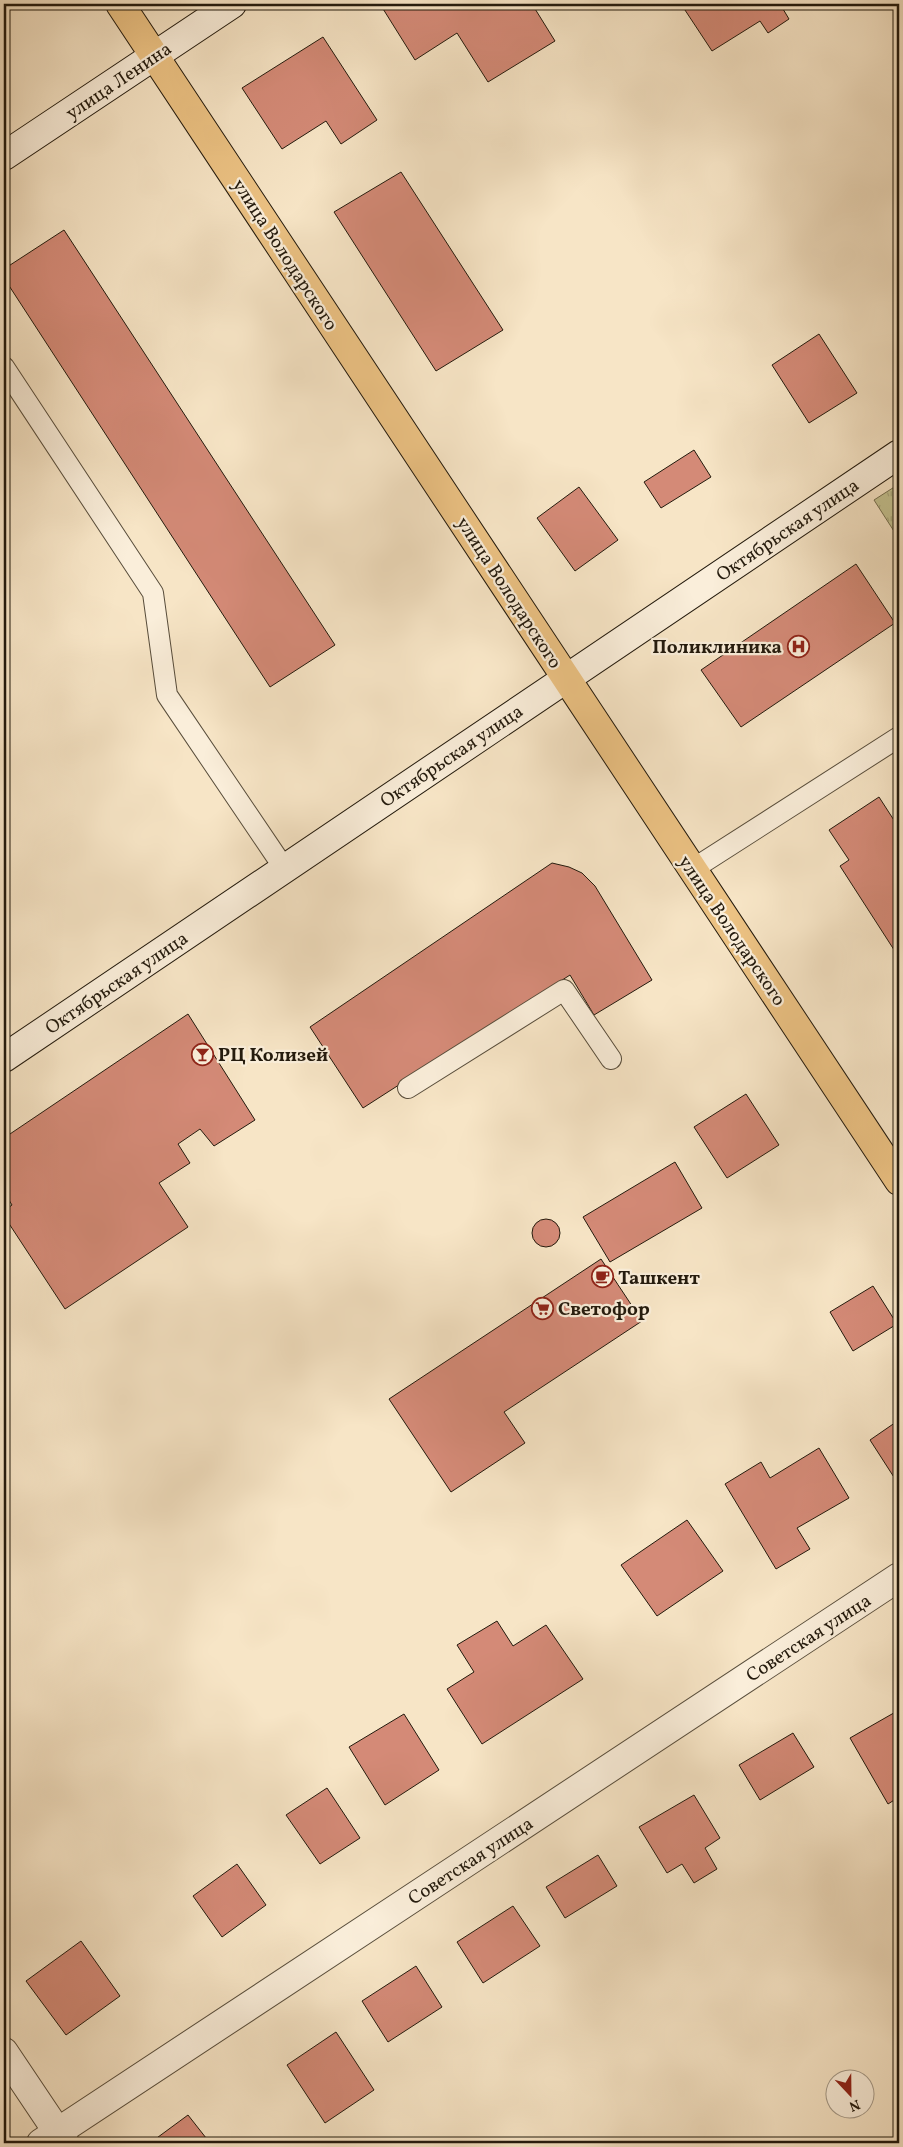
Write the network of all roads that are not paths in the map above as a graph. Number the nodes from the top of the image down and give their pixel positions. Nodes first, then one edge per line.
1 (120, 4) edge
2 (232, 4) edge
3 (154, 55) junction
4 (4, 156) edge
5 (4, 367) edge
6 (899, 454) edge
7 (566, 678) junction
8 (899, 737) edge
9 (284, 868) junction
10 (692, 869) junction
11 (4, 1058) edge
12 (611, 1060) dead end
13 (408, 1088) dead end
14 (899, 1181) edge
15 (899, 1577) edge
16 (4, 2052) edge
17 (55, 2140) edge

1 - 3 main road, улица Володарского
2 - 3 street, улица Ленина
3 - 4 street, улица Ленина
3 - 7 main road, улица Володарского
5 - 9 lane
6 - 7 street, Октябрьская улица
7 - 9 street, Октябрьская улица
7 - 10 main road, улица Володарского
8 - 10 lane
9 - 11 street, Октябрьская улица
10 - 14 main road, улица Володарского
12 - 13 lane
15 - 17 street, Советская улица
16 - 17 street

